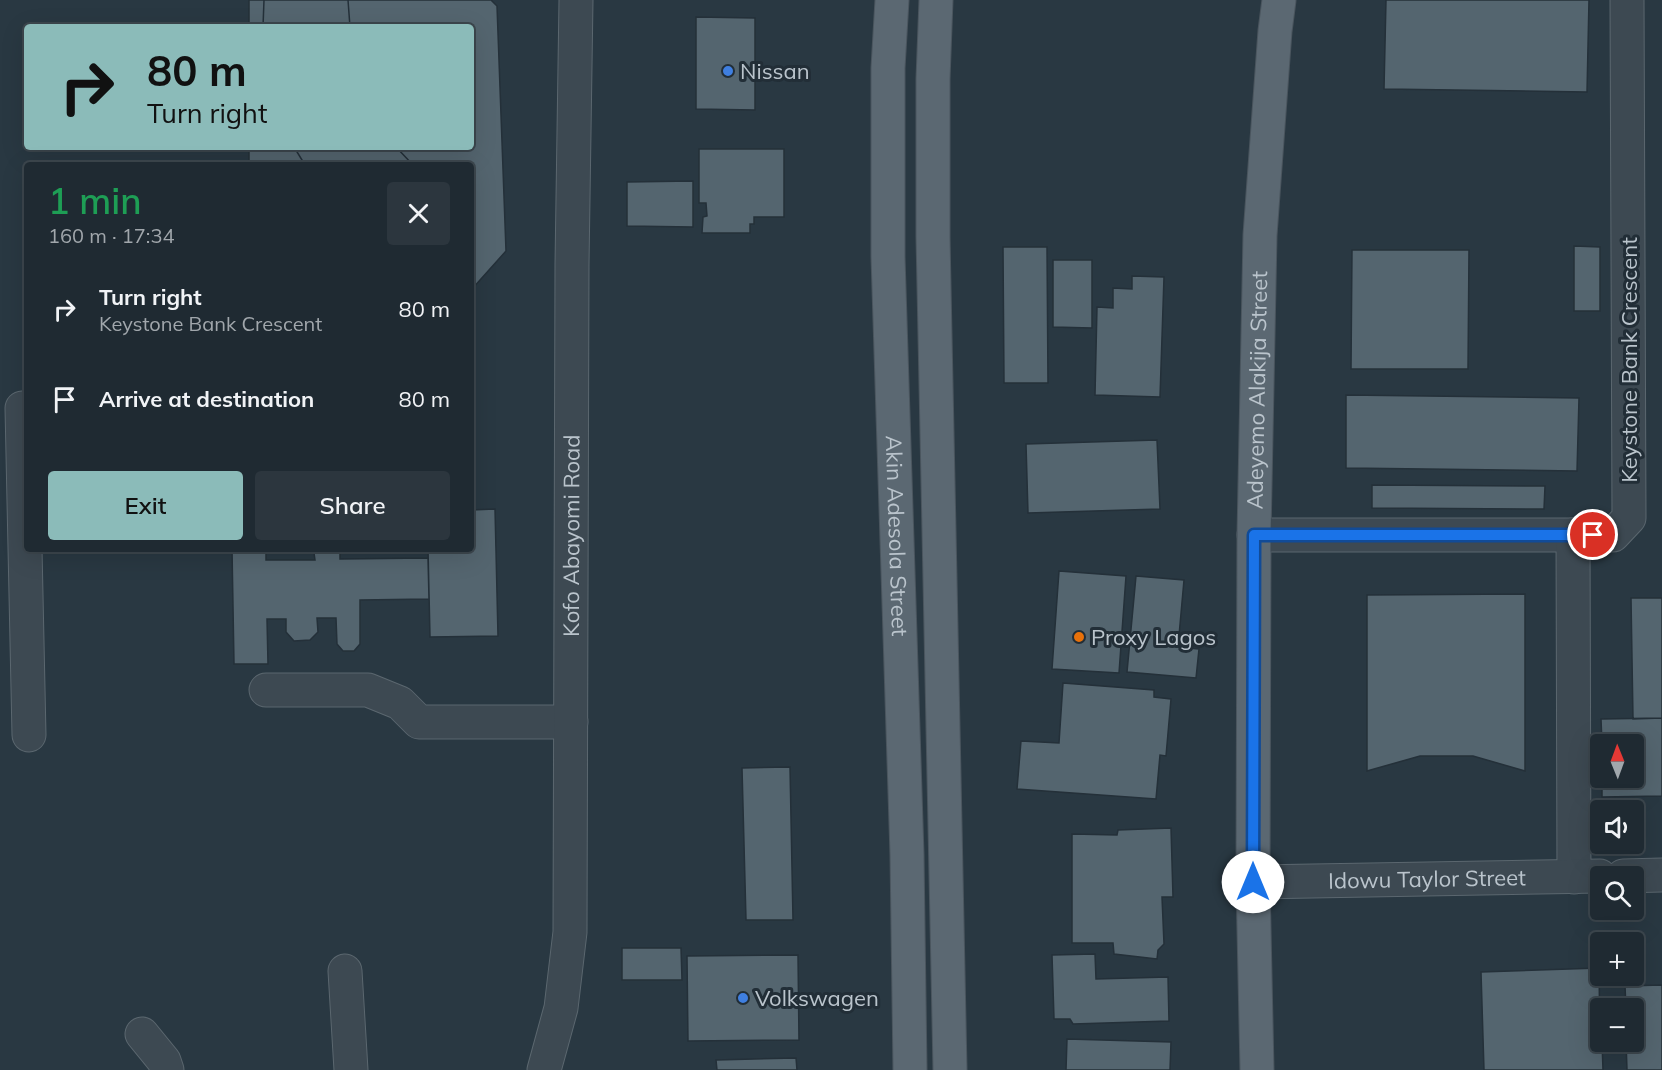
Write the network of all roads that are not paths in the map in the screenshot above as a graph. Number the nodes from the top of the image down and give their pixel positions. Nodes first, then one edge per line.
1 (576, 0) edge
2 (892, 0) edge
3 (936, 0) edge
4 (1279, 0) edge
5 (1627, 0) edge
6 (11, 430) edge
7 (1254, 535) junction
8 (1573, 536) junction
9 (266, 690) dead end
10 (571, 722) junction
11 (29, 735) dead end
12 (1644, 875) edge
13 (1662, 875) edge
14 (1587, 877) edge
15 (1253, 882) junction
16 (345, 971) dead end
17 (142, 1034) dead end
18 (166, 1070) edge
19 (351, 1070) edge
20 (544, 1070) edge
21 (910, 1070) edge
22 (950, 1070) edge
23 (1257, 1070) edge

1 - 10 street, Kofo Abayomi Road
2 - 21 main road, Akin Adesola Street
3 - 22 main road, Akin Adesola Street
4 - 7 main road, Adeyemo Alakija Street
5 - 8 street, Keystone Bank Crescent
6 - 11 street
7 - 8 street, Keystone Bank Crescent
7 - 15 main road, Adeyemo Alakija Street
8 - 14 street
9 - 10 street
10 - 20 street, Kofo Abayomi Road
12 - 13 street
14 - 15 street, Idowu Taylor Street
15 - 23 main road, Adeyemo Alakija Street
16 - 19 street
17 - 18 street

